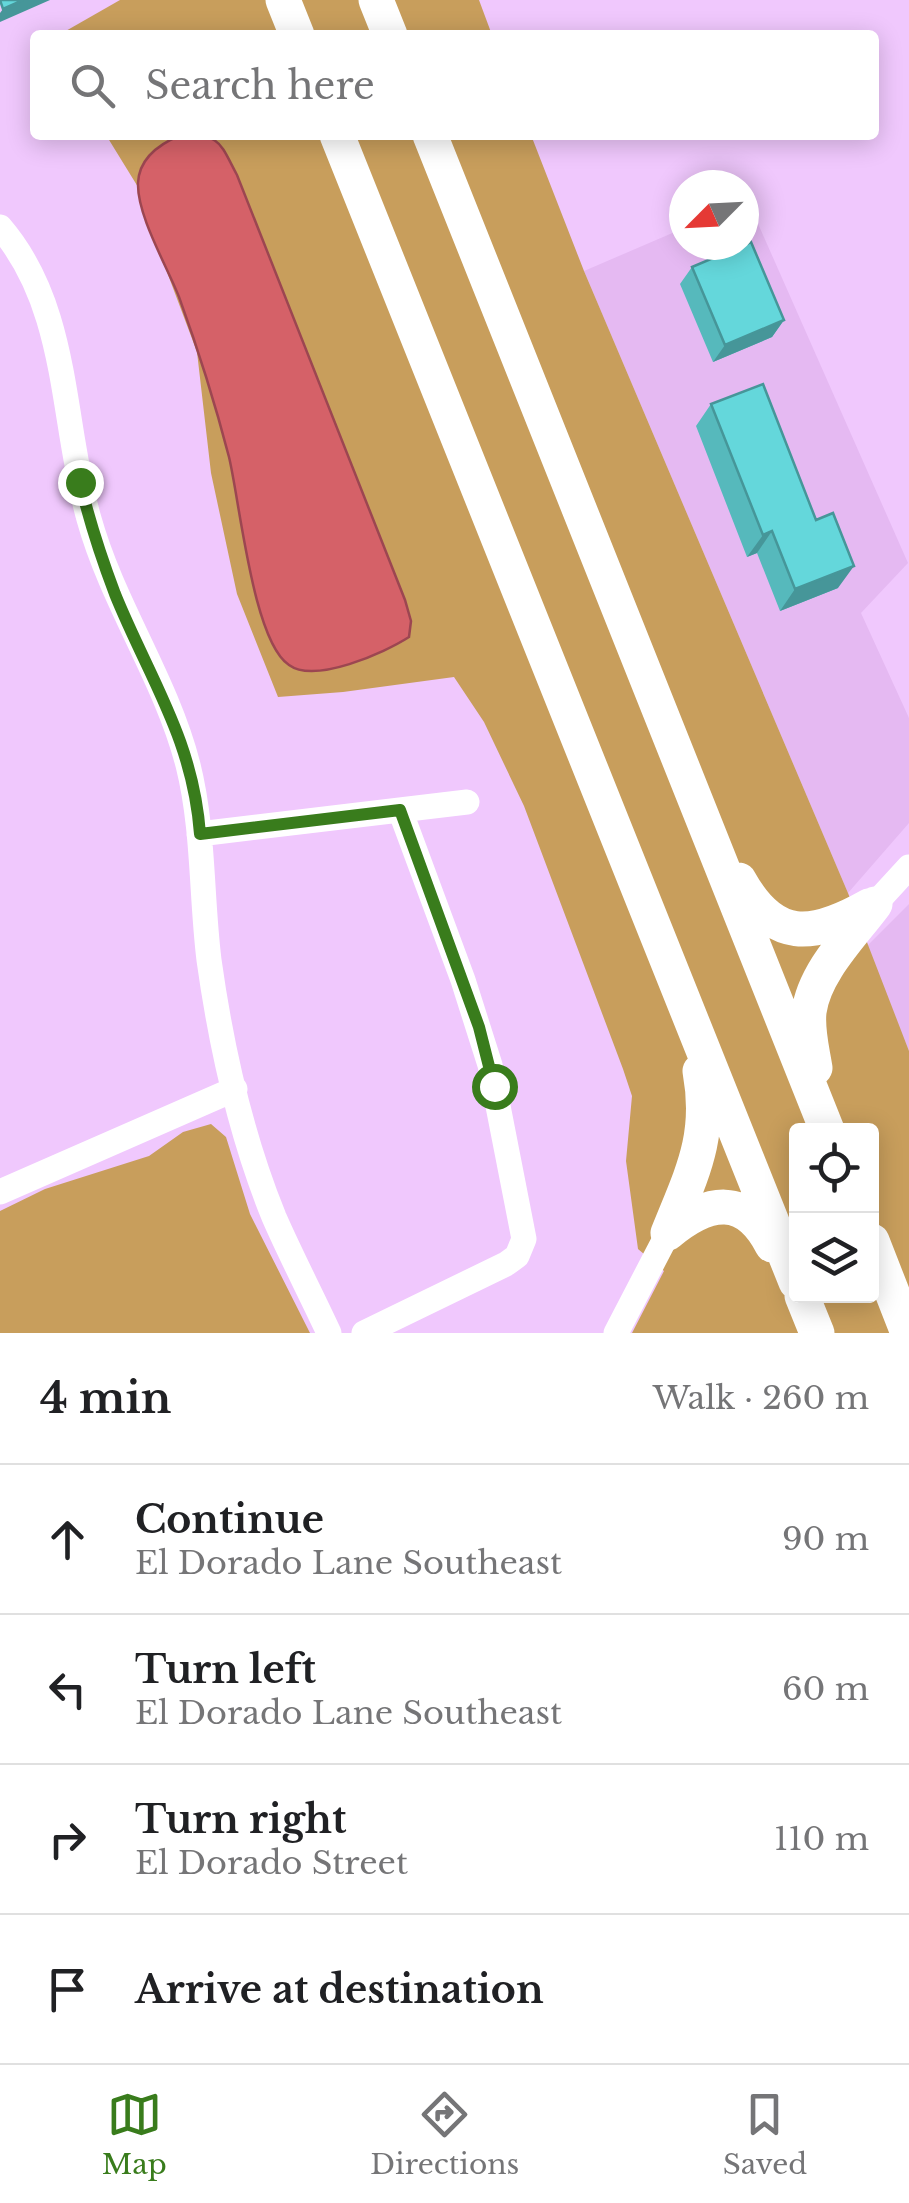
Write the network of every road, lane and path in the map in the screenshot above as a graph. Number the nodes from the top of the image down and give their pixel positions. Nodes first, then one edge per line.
1 (283, 0) edge
2 (376, 0) edge
3 (295, 30) edge
4 (388, 30) edge
5 (339, 140) edge
6 (432, 140) edge
7 (0, 226) edge
8 (467, 802) dead end
9 (699, 809) junction
10 (400, 810) junction
11 (200, 834) junction
12 (909, 866) edge
13 (874, 904) junction
14 (657, 936) junction
15 (235, 1089) junction
16 (827, 1123) edge
17 (828, 1123) edge
18 (0, 1192) edge
19 (668, 1233) junction
20 (879, 1259) edge
21 (789, 1265) edge
22 (805, 1307) edge
23 (329, 1333) edge
24 (364, 1333) edge
25 (616, 1333) edge
26 (908, 1333) edge

1 - 3 highway
2 - 4 highway
5 - 14 highway
6 - 9 highway
7 - 11 street
8 - 10 street
9 - 13 highway
9 - 16 highway
10 - 11 street
10 - 24 street
11 - 15 street
12 - 13 street
13 - 17 highway
14 - 19 highway
14 - 21 highway
15 - 18 street
15 - 23 street
19 - 22 highway
19 - 25 street
20 - 26 highway

